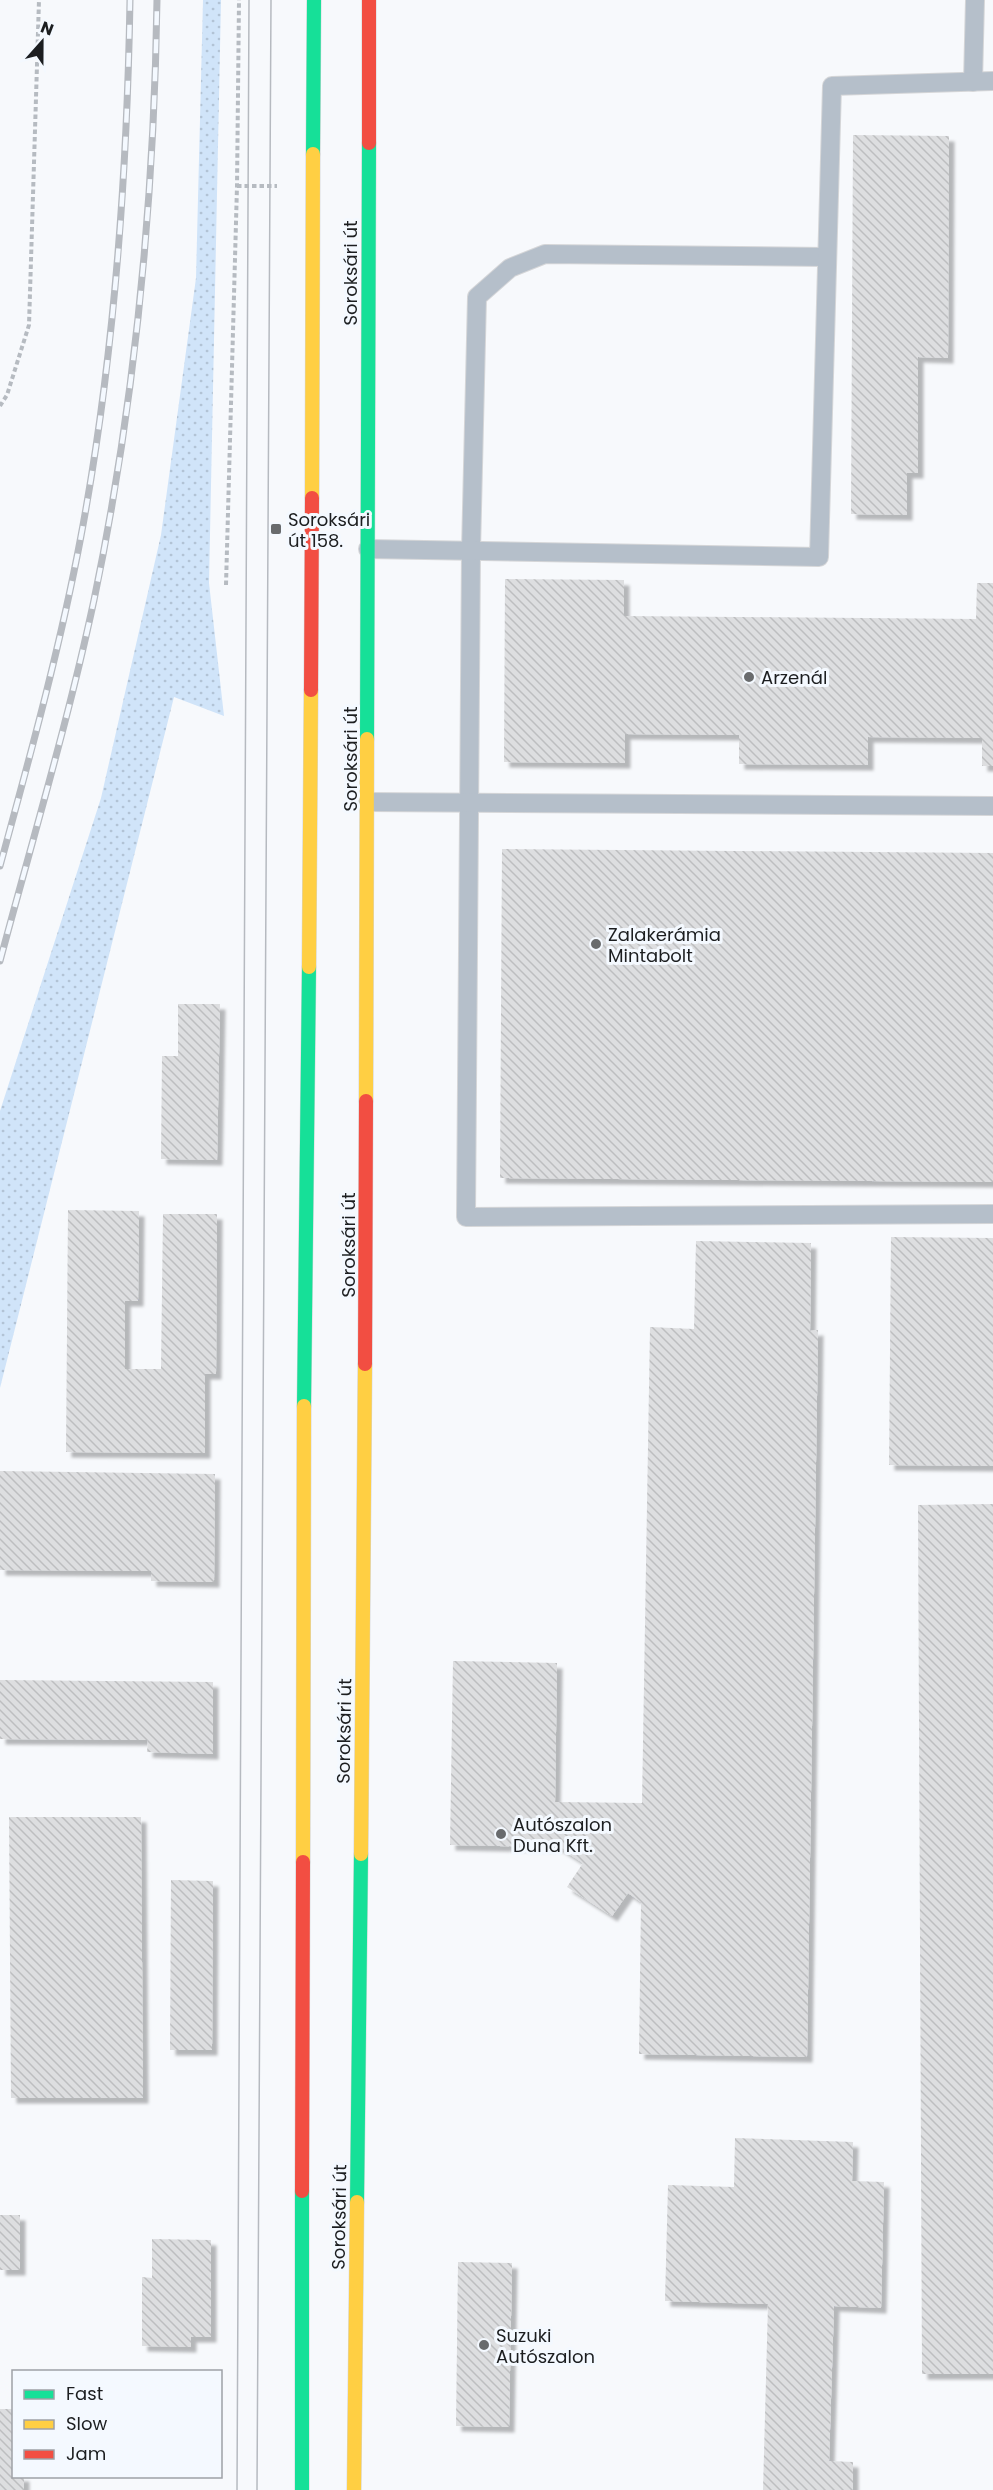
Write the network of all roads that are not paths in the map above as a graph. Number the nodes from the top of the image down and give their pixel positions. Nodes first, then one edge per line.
1 (314, 0) edge
2 (369, 0) edge
3 (975, 0) edge
4 (993, 81) edge
5 (973, 82) junction
6 (826, 257) junction
7 (368, 549) junction
8 (471, 551) junction
9 (368, 802) junction
10 (468, 802) junction
11 (993, 806) edge
12 (993, 1214) edge
13 (302, 2490) edge
14 (354, 2490) edge

1 - 13 main road, Soroksári út
2 - 7 main road, Soroksári út
3 - 5 lane
4 - 5 lane
5 - 6 lane
6 - 8 lane
6 - 8 lane
7 - 8 lane
7 - 9 main road, Soroksári út
8 - 10 lane
9 - 10 lane
9 - 14 main road, Soroksári út
10 - 11 lane
10 - 12 lane

